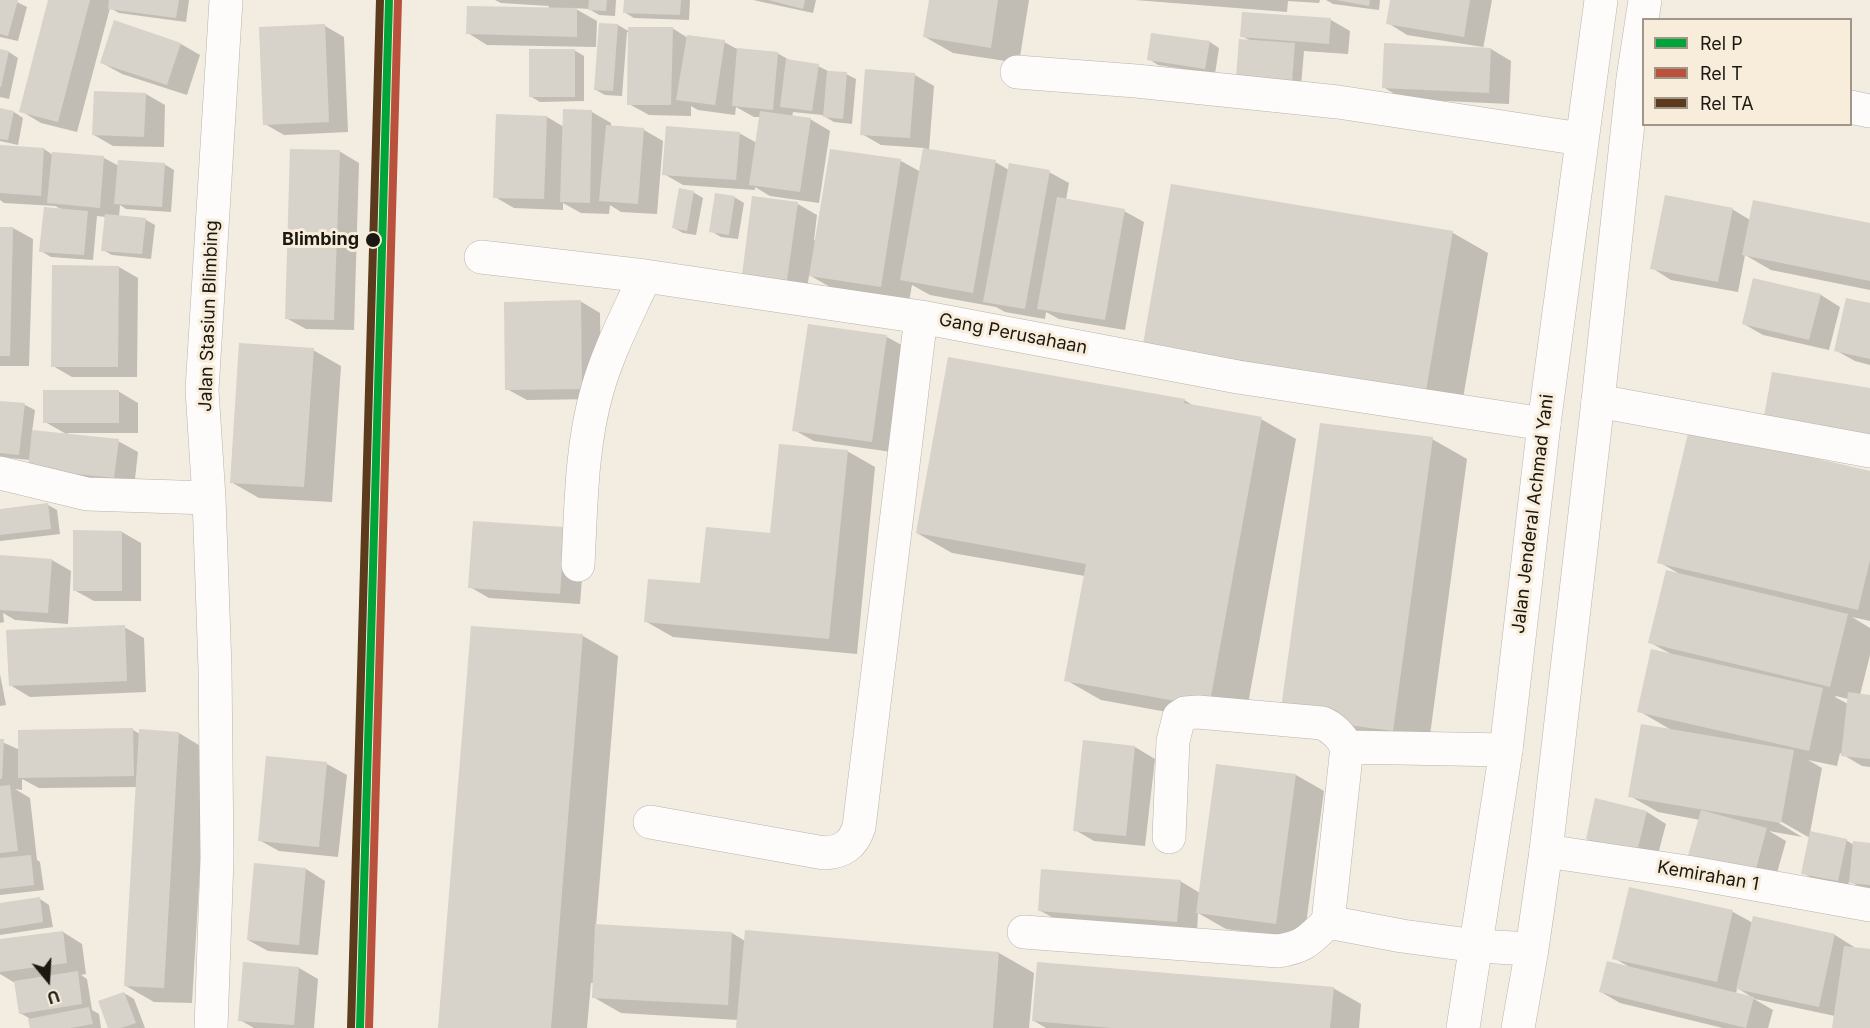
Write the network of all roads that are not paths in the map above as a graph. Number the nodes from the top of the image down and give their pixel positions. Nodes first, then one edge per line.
1 (226, 0) edge
2 (1601, 0) edge
3 (1645, 0) edge
4 (1644, 18) edge
5 (1642, 40) edge
6 (1017, 72) dead end
7 (1639, 79) edge
8 (1852, 107) edge
9 (1870, 111) edge
10 (1581, 139) junction
11 (481, 256) dead end
12 (645, 276) junction
13 (921, 317) junction
14 (1599, 401) junction
15 (1544, 424) junction
16 (1870, 451) edge
17 (0, 473) edge
18 (209, 498) junction
19 (578, 565) dead end
20 (1347, 747) junction
21 (1506, 750) junction
22 (650, 822) dead end
23 (1169, 837) dead end
24 (1546, 851) junction
25 (1870, 905) edge
26 (1328, 922) junction
27 (1024, 932) dead end
28 (1477, 945) junction
29 (1532, 949) junction
30 (211, 1028) edge
31 (1463, 1028) edge
32 (1518, 1028) edge

1 - 18 street, Jalan Stasiun Blimbing
2 - 10 street, Jalan Jenderal Achmad Yani
3 - 4 street
5 - 7 street
6 - 10 street
7 - 14 street
8 - 9 street
10 - 15 street, Jalan Jenderal Achmad Yani
11 - 12 street, Gang Perusahaan
12 - 13 street, Gang Perusahaan
12 - 19 street
13 - 15 street, Gang Perusahaan
13 - 22 street
14 - 16 street
14 - 24 street
15 - 21 street, Jalan Jenderal Achmad Yani
17 - 18 street
18 - 30 street, Jalan Stasiun Blimbing
20 - 21 street
20 - 23 street
20 - 26 street
21 - 28 street, Jalan Jenderal Achmad Yani
24 - 25 street, Kemirahan 1
24 - 29 street
26 - 27 street
26 - 28 street
28 - 29 street
28 - 31 street, Jalan Jenderal Achmad Yani
29 - 32 street

